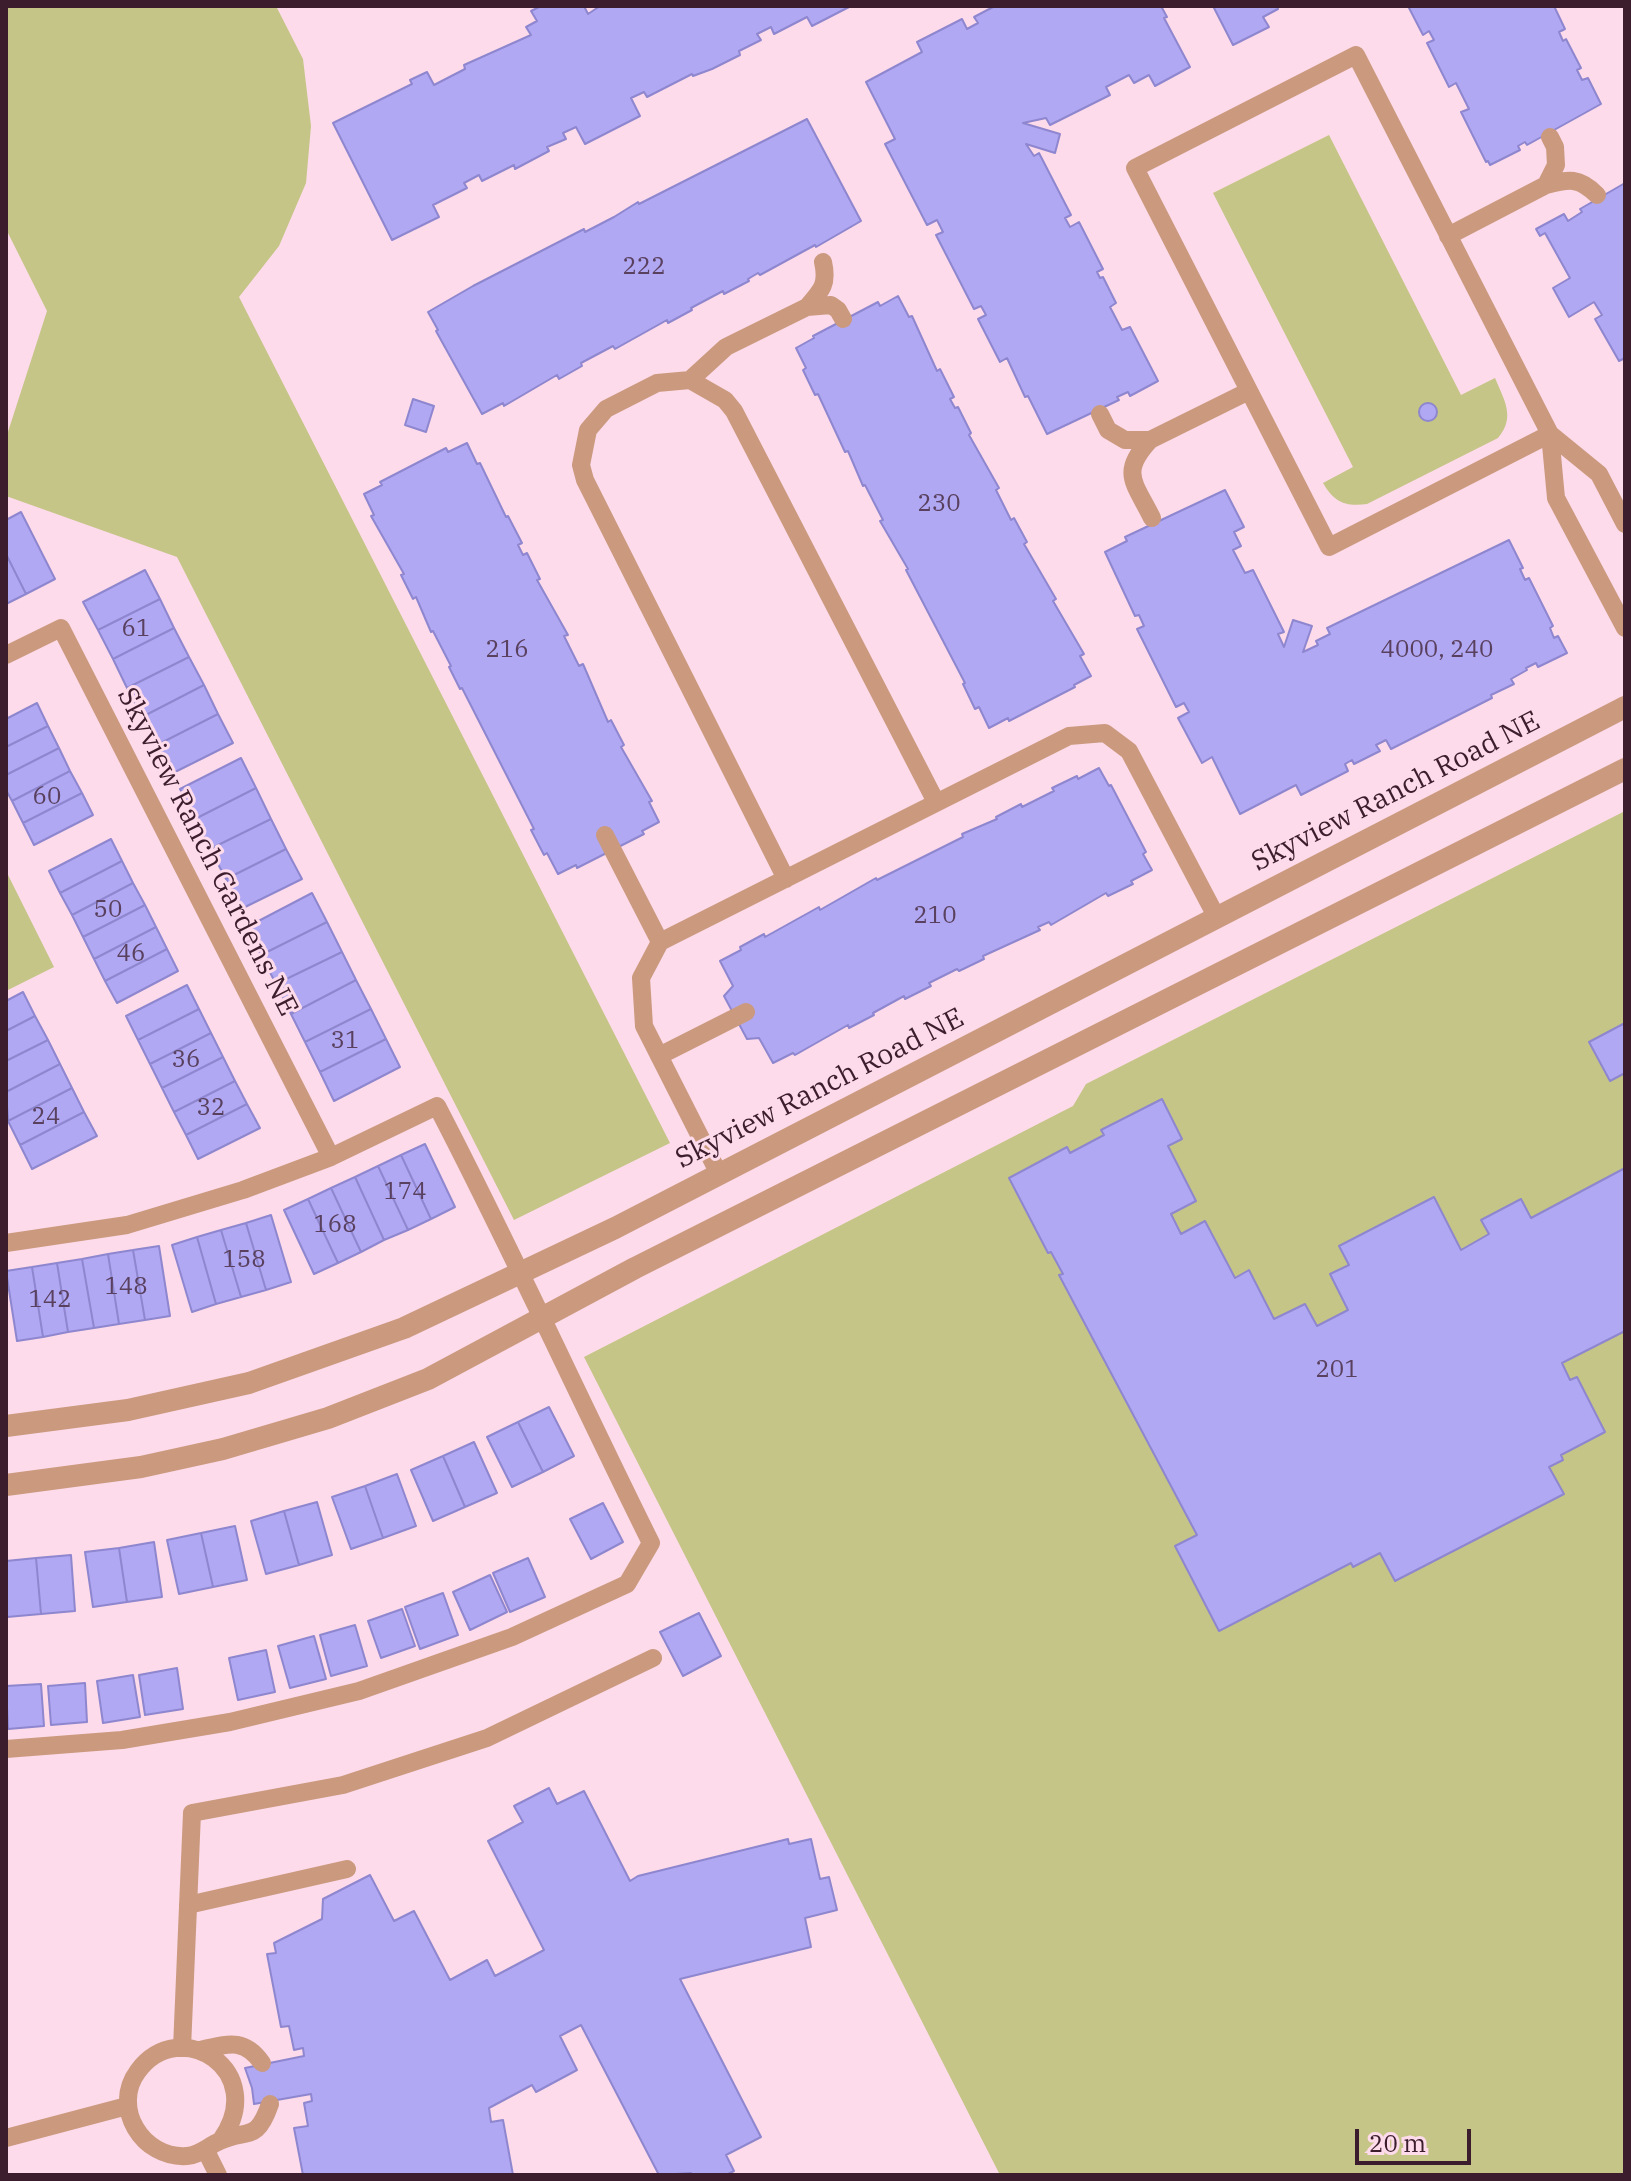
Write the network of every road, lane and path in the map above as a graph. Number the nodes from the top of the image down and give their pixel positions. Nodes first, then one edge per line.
1 (1550, 137) dead end
2 (1546, 185) junction
3 (1597, 195) dead end
4 (1448, 236) junction
5 (823, 262) dead end
6 (807, 307) junction
7 (843, 319) dead end
8 (690, 380) junction
9 (1249, 391) junction
10 (1100, 414) dead end
11 (1550, 434) junction
12 (1150, 440) junction
13 (1152, 518) dead end
14 (1625, 524) edge
15 (1625, 628) edge
16 (6, 655) edge
17 (1625, 707) edge
18 (1625, 769) edge
19 (936, 802) junction
20 (605, 835) dead end
21 (786, 879) junction
22 (1217, 918) junction
23 (660, 942) junction
24 (746, 1012) dead end
25 (659, 1056) junction
26 (331, 1157) junction
27 (719, 1174) junction
28 (6, 1243) edge
29 (520, 1275) junction
30 (541, 1320) junction
31 (6, 1426) edge
32 (6, 1485) edge
33 (653, 1658) dead end
34 (6, 1749) edge
35 (347, 1869) dead end
36 (188, 1905) junction
37 (191, 2049) junction
38 (262, 2063) dead end
39 (270, 2104) dead end
40 (127, 2106) junction
41 (6, 2138) edge
42 (213, 2145) junction
43 (218, 2175) edge

1 - 2 lane
2 - 3 lane
2 - 4 lane
4 - 9 lane
4 - 11 lane
5 - 6 lane
6 - 7 lane
6 - 8 lane
8 - 19 lane
8 - 21 lane
9 - 11 lane
9 - 12 lane
10 - 12 lane
11 - 14 lane
11 - 15 lane
12 - 13 lane
16 - 26 lane, Skyview Ranch Gardens NE
17 - 22 street, Skyview Ranch Road NE
18 - 30 street
19 - 21 lane
19 - 22 lane
20 - 23 lane
21 - 23 lane
22 - 27 street, Skyview Ranch Road NE
23 - 25 lane
24 - 25 lane
25 - 27 lane
26 - 28 lane
26 - 29 lane
27 - 29 street, Skyview Ranch Road NE
29 - 30 lane
29 - 31 street, Skyview Ranch Road NE
30 - 32 street
30 - 34 lane
33 - 36 lane
35 - 36 lane
36 - 37 lane
37 - 38 lane
37 - 40 lane
37 - 42 lane
39 - 42 lane
40 - 41 lane
40 - 42 lane
42 - 43 lane

